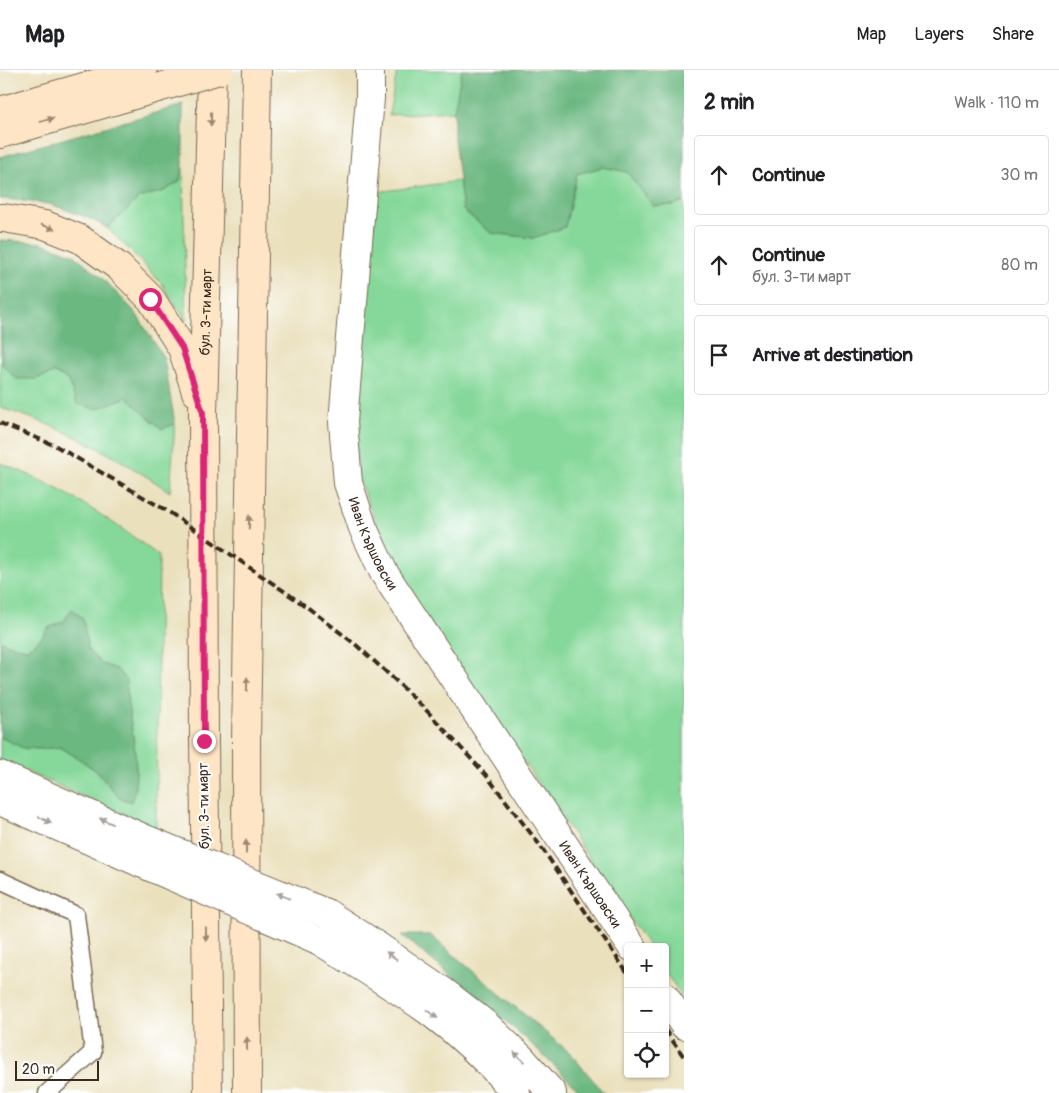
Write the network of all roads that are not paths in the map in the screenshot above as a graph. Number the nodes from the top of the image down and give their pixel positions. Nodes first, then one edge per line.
1 (143, 70) edge
2 (212, 70) edge
3 (219, 70) edge
4 (256, 70) edge
5 (370, 70) edge
6 (0, 111) edge
7 (0, 134) edge
8 (0, 218) edge
9 (203, 413) junction
10 (0, 776) edge
11 (0, 801) edge
12 (146, 852) junction
13 (0, 880) edge
14 (629, 943) edge
15 (669, 1003) edge
16 (684, 1025) edge
17 (47, 1093) edge
18 (208, 1093) edge
19 (247, 1093) edge
20 (516, 1093) edge
21 (552, 1093) edge

1 - 6 main road
2 -> 9 main road, бул. 3-ти март
7 -> 3 main road, bridge
19 -> 4 main road
5 - 14 street, Иван Кършовски
8 -> 9 main road
9 -> 18 main road, бул. 3-ти март
12 -> 10 street
11 -> 12 street
12 -> 20 street, bridge
21 -> 12 street, bridge
13 - 17 lane
15 - 16 street

